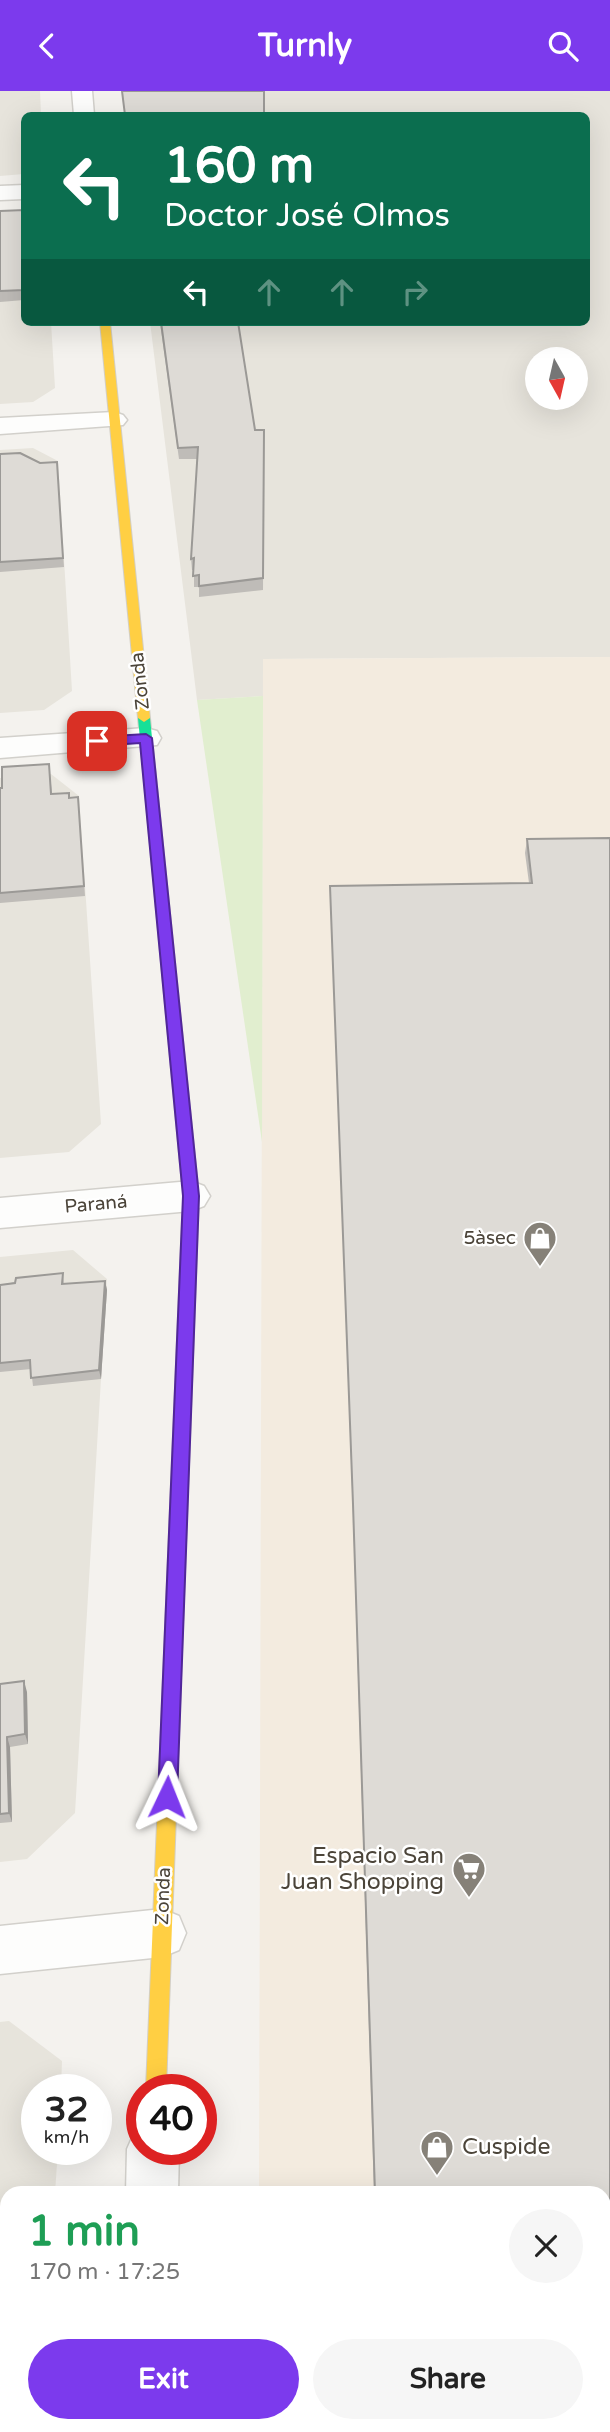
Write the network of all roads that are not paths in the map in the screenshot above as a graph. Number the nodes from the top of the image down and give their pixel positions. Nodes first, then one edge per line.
1 (82, 91) edge
2 (84, 112) edge
3 (21, 192) edge
4 (0, 193) edge
5 (104, 326) edge
6 (114, 420) junction
7 (0, 426) edge
8 (146, 738) junction
9 (0, 748) edge
10 (191, 1196) junction
11 (0, 1213) edge
12 (162, 1933) junction
13 (0, 1950) edge
14 (157, 2074) edge
15 (153, 2165) edge
16 (152, 2186) edge

1 - 2 street
3 - 4 street
5 - 6 street, Zonda
6 - 7 street
6 - 8 street, Zonda
8 - 9 street
8 - 10 street, Zonda
10 - 11 street, Paraná
10 - 12 street, Zonda
12 - 13 street
12 - 14 street, Zonda
15 - 16 street

